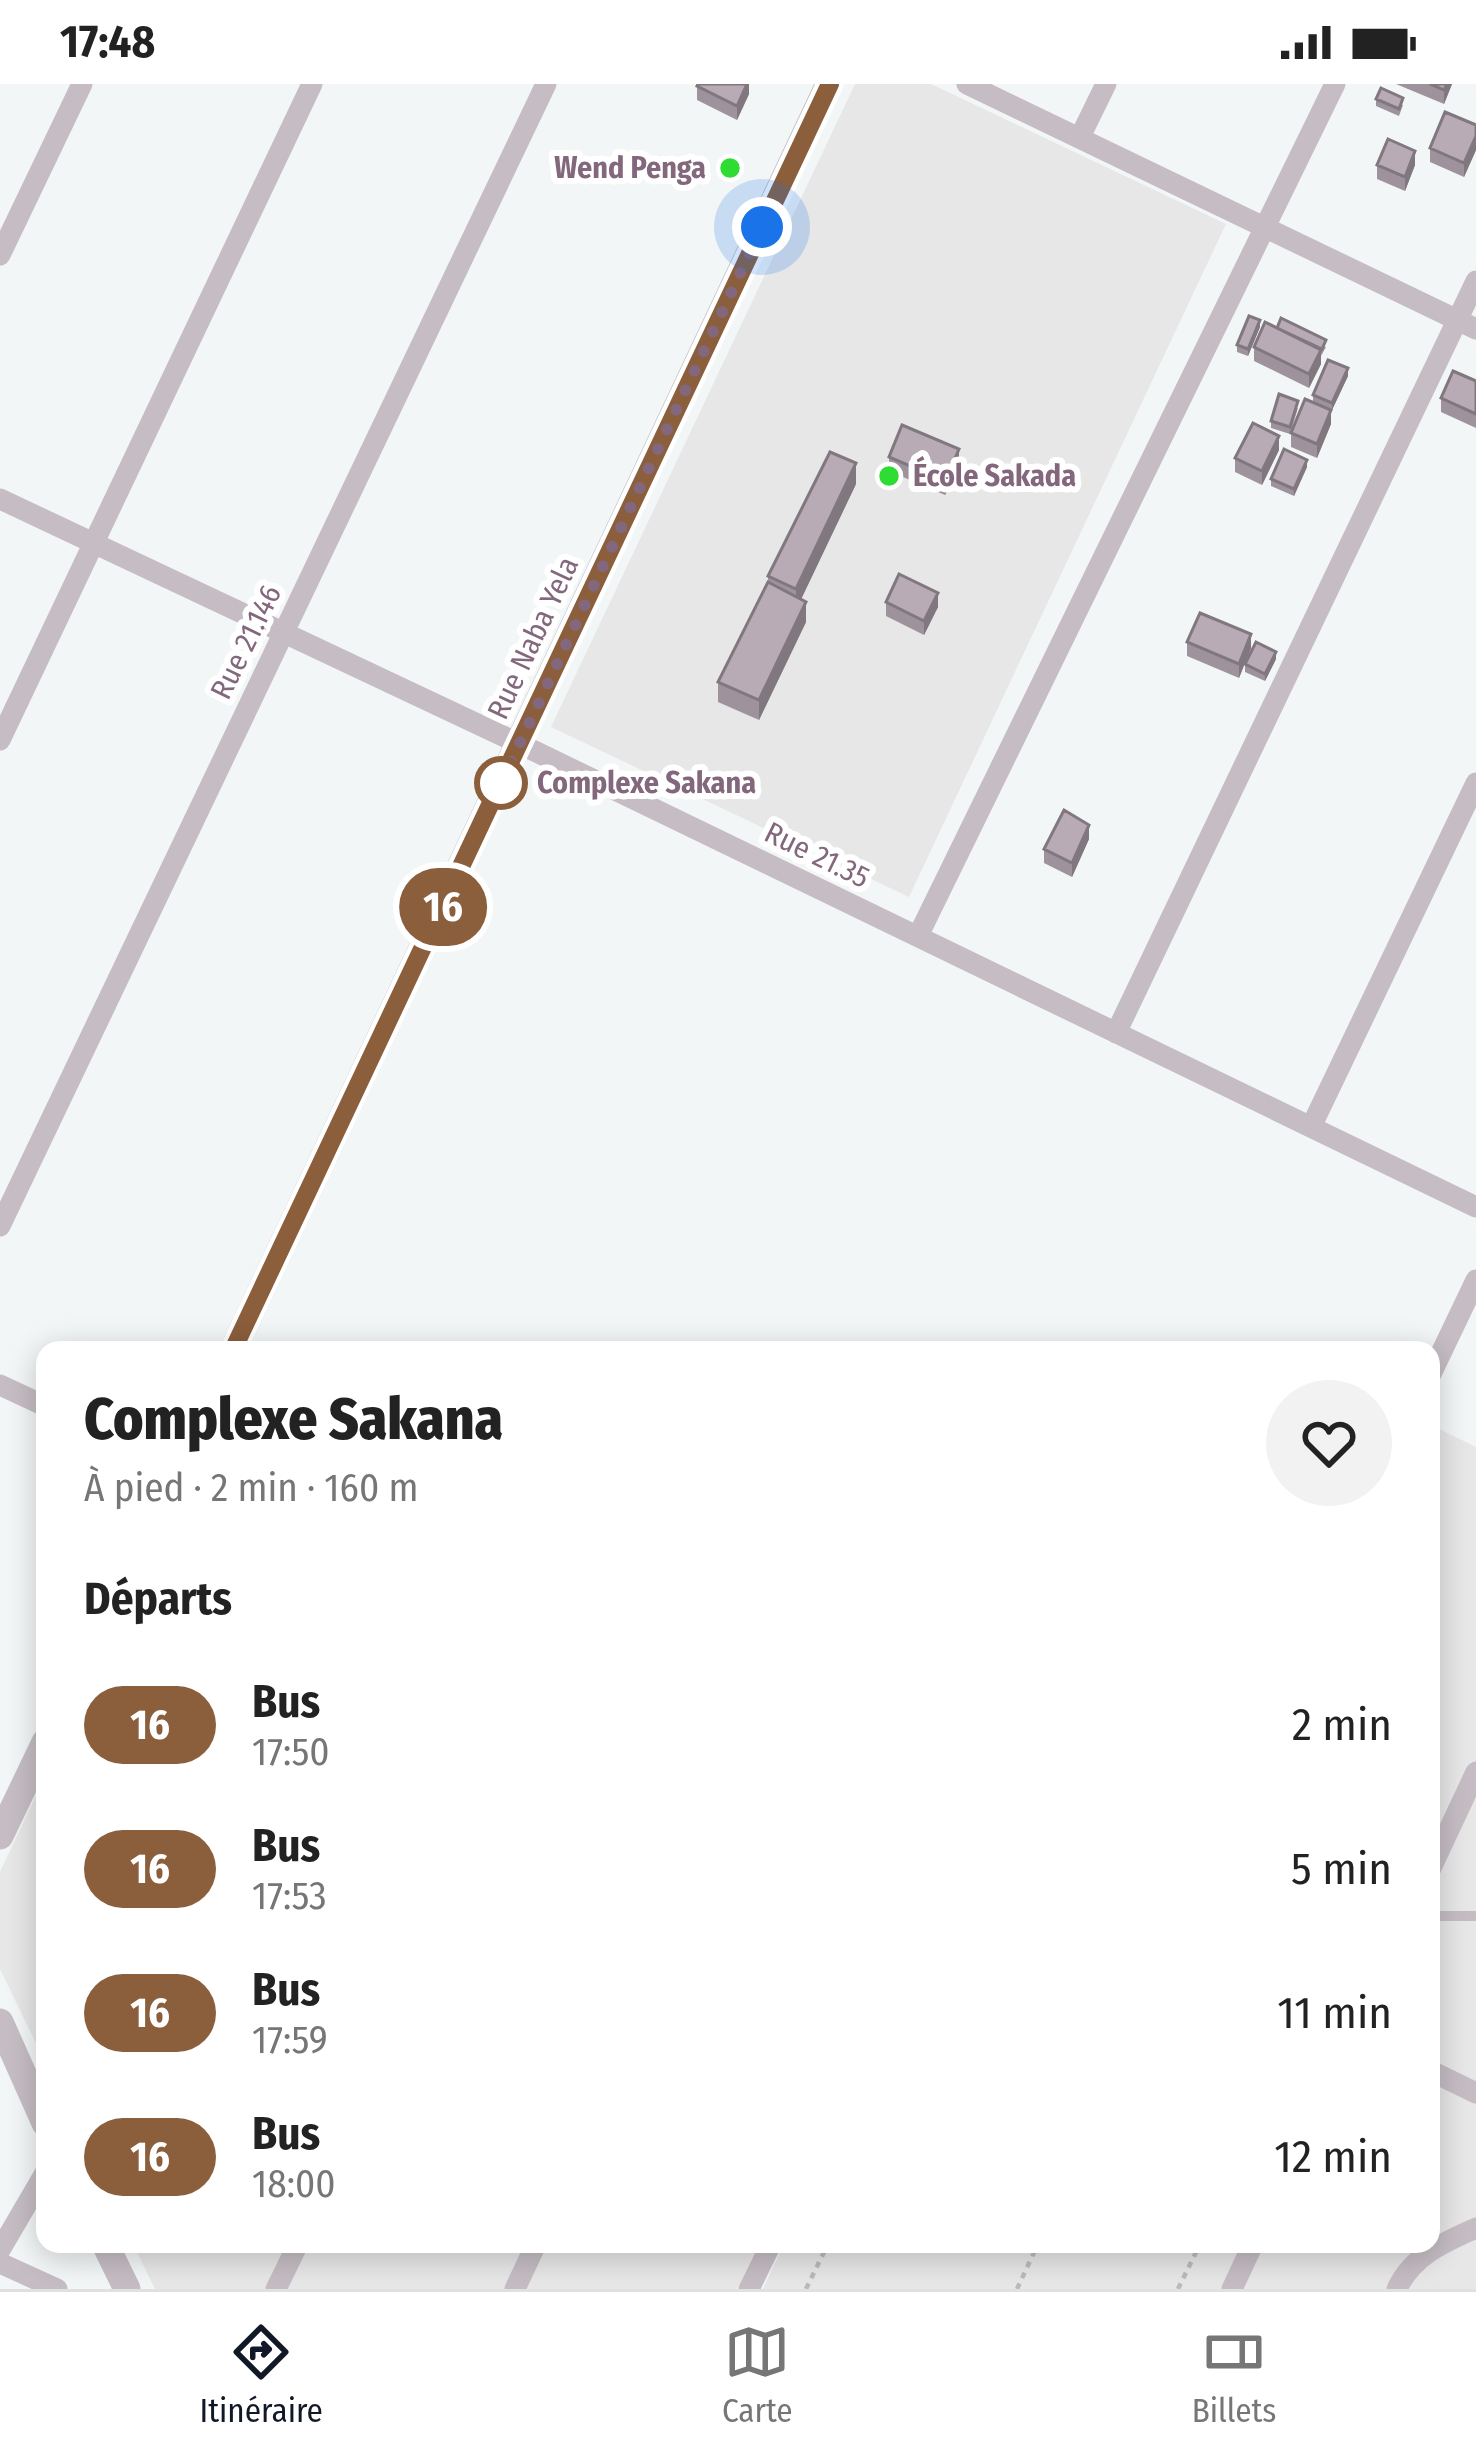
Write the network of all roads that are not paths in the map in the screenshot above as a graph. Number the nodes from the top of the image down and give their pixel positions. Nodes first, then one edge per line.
1 (82, 84) edge
2 (312, 84) edge
3 (546, 84) edge
4 (830, 84) edge
5 (967, 84) edge
6 (1106, 84) edge
7 (1335, 84) edge
8 (1080, 137) junction
9 (1267, 228) junction
10 (0, 255) edge
11 (1476, 281) edge
12 (1467, 324) edge
13 (0, 499) edge
14 (94, 543) junction
15 (284, 633) junction
16 (0, 740) edge
17 (520, 744) junction
18 (1476, 783) edge
19 (918, 937) junction
20 (1116, 1033) junction
21 (1311, 1127) junction
22 (1476, 1207) edge
23 (0, 1226) edge
24 (1476, 1280) edge
25 (237, 1341) edge
26 (1440, 1355) edge
27 (0, 1385) edge
28 (36, 1402) edge
29 (36, 1761) edge
30 (1476, 1772) edge
31 (0, 1836) edge
32 (1440, 1849) edge
33 (1440, 1916) edge
34 (1476, 1916) edge
35 (0, 2022) edge
36 (1440, 2076) edge
37 (1476, 2093) edge
38 (36, 2103) edge
39 (36, 2188) edge
40 (1476, 2228) edge
41 (1440, 2245) edge
42 (0, 2250) edge
43 (109, 2253) edge
44 (294, 2253) edge
45 (532, 2253) edge
46 (767, 2253) edge
47 (1249, 2253) edge
48 (1429, 2253) edge
49 (0, 2263) edge
50 (57, 2289) edge
51 (127, 2289) edge
52 (276, 2289) edge
53 (515, 2289) edge
54 (749, 2289) edge
55 (1232, 2289) edge
56 (1397, 2289) edge

1 - 10 street
2 - 14 street
3 - 15 street, Rue 21.146
4 - 17 street, Rue Naba Yela
5 - 8 street
6 - 8 street
7 - 9 street
8 - 9 street
9 - 12 street
9 - 19 street
11 - 12 street
12 - 20 street
13 - 14 street, Rue 21.35
14 - 15 street, Rue 21.35
14 - 16 street
15 - 17 street, Rue 21.35
15 - 23 street, Rue 21.146
17 - 19 street, Rue 21.35
17 - 25 street, Rue Naba Yela
18 - 21 street
19 - 20 street, Rue 21.35
20 - 21 street, Rue 21.35
21 - 22 street, Rue 21.35
24 - 26 street
27 - 28 street
29 - 31 street
30 - 32 street
33 - 34 lane
35 - 38 street
36 - 37 street
39 - 42 street
40 - 41 street
43 - 51 street
44 - 52 street
45 - 53 street
46 - 54 street
47 - 55 street
48 - 56 street
49 - 50 street

